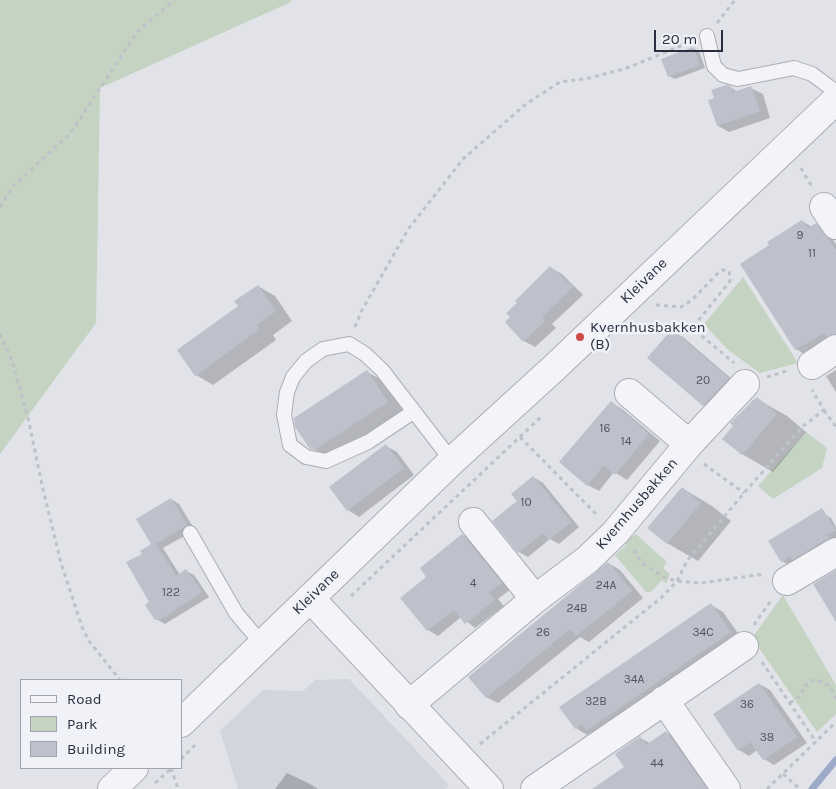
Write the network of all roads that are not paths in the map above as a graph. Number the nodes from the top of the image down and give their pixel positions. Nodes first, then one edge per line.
1 (707, 36) road end
2 (836, 92) edge
3 (836, 100) edge
4 (836, 349) edge
5 (812, 365) dead end
6 (745, 384) dead end
7 (628, 392) dead end
8 (413, 412) junction
9 (687, 446) junction
10 (452, 461) junction
11 (474, 522) dead end
12 (190, 533) dead end
13 (836, 552) edge
14 (787, 581) dead end
15 (310, 598) junction
16 (535, 599) junction
17 (263, 645) junction
18 (744, 646) dead end
19 (664, 700) junction
20 (409, 705) junction
21 (182, 721) edge
22 (133, 769) edge
23 (112, 789) edge
24 (489, 789) edge
25 (535, 789) edge
26 (726, 789) edge

1 - 2 lane
3 - 10 street, Kleivane
4 - 5 street
6 - 9 street, Kvernhusbakken
7 - 9 street, Kvernhusbakken
8 - 8 lane
8 - 10 lane
9 - 16 street, Kvernhusbakken
10 - 15 street, Kleivane
11 - 16 street
12 - 17 lane
13 - 14 street
15 - 17 street, Kleivane
15 - 20 street
16 - 20 street, Kvernhusbakken
17 - 21 street, Kleivane
18 - 19 street
19 - 25 street
19 - 26 street
20 - 24 street
22 - 23 street

